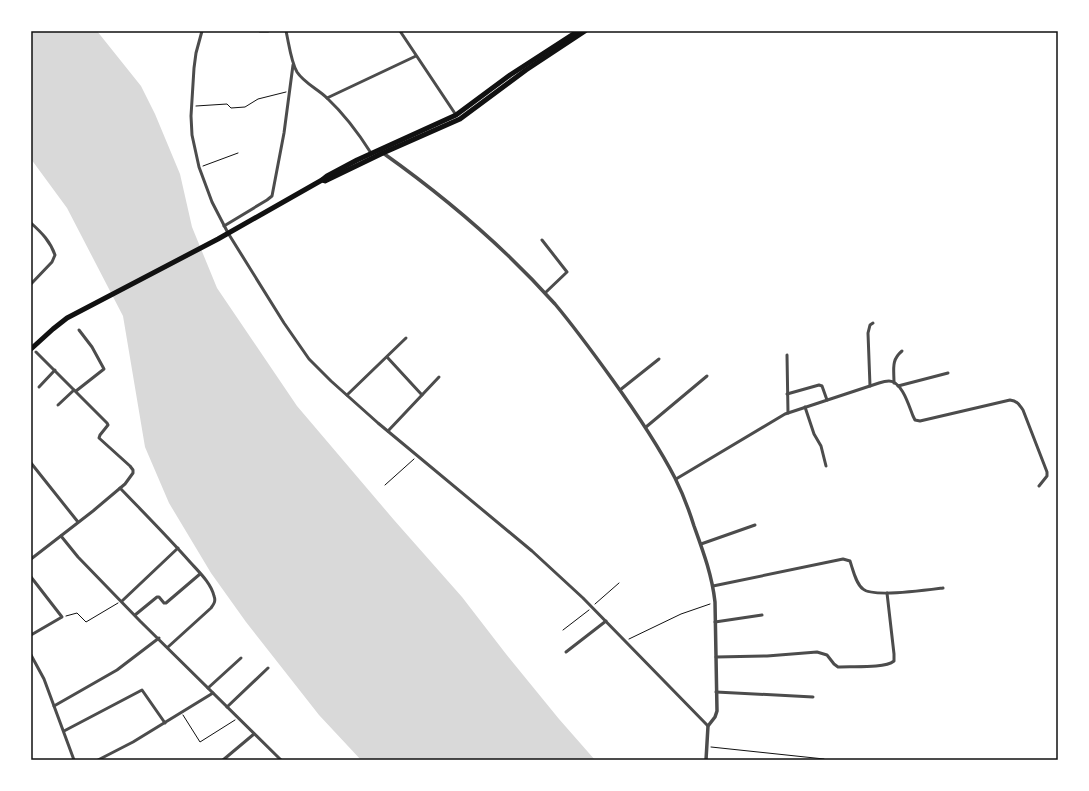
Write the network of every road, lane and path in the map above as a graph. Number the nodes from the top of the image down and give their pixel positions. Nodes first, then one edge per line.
1 (202, 31) edge
2 (260, 31) edge
3 (268, 31) edge
4 (286, 31) edge
5 (400, 31) edge
6 (578, 31) edge
7 (585, 31) edge
8 (416, 56) junction
9 (293, 65) junction
10 (525, 68) junction
11 (289, 91) junction
12 (327, 98) junction
13 (191, 106) junction
14 (456, 115) junction
15 (381, 151) junction
16 (238, 153) dead end
17 (371, 154) junction
18 (366, 158) junction
19 (199, 167) junction
20 (31, 223) edge
21 (224, 226) junction
22 (228, 233) junction
23 (542, 240) dead end
24 (31, 284) edge
25 (545, 293) junction
26 (873, 323) dead end
27 (79, 330) dead end
28 (406, 338) dead end
29 (33, 351) edge
30 (902, 351) dead end
31 (787, 355) dead end
32 (387, 357) junction
33 (659, 359) dead end
34 (55, 370) junction
35 (948, 373) dead end
36 (707, 376) dead end
37 (439, 377) dead end
38 (894, 383) junction
39 (870, 386) junction
40 (898, 386) junction
41 (39, 387) dead end
42 (620, 390) junction
43 (75, 391) junction
44 (787, 394) junction
45 (347, 395) junction
46 (422, 395) junction
47 (827, 400) junction
48 (58, 405) dead end
49 (806, 407) junction
50 (788, 413) junction
51 (646, 427) junction
52 (388, 431) junction
53 (418, 456) junction
54 (31, 463) edge
55 (826, 466) dead end
56 (676, 479) junction
57 (385, 485) dead end
58 (1039, 486) dead end
59 (120, 488) junction
60 (78, 522) junction
61 (755, 525) dead end
62 (61, 536) junction
63 (701, 544) junction
64 (178, 548) junction
65 (31, 559) edge
66 (200, 574) junction
67 (31, 578) edge
68 (713, 586) junction
69 (943, 588) dead end
70 (887, 593) junction
71 (122, 601) junction
72 (715, 602) junction
73 (135, 615) junction
74 (762, 615) dead end
75 (62, 617) junction
76 (606, 622) junction
77 (715, 622) junction
78 (31, 635) edge
79 (159, 638) junction
80 (625, 641) junction
81 (168, 647) junction
82 (566, 652) dead end
83 (31, 655) edge
84 (716, 657) junction
85 (241, 658) dead end
86 (268, 668) dead end
87 (208, 688) junction
88 (716, 692) junction
89 (213, 693) junction
90 (813, 697) dead end
91 (54, 706) junction
92 (227, 707) junction
93 (181, 713) junction
94 (238, 718) junction
95 (165, 723) junction
96 (708, 726) junction
97 (64, 731) junction
98 (254, 734) junction
99 (706, 746) junction
100 (277, 757) junction
101 (824, 758) dead end
102 (74, 760) edge
103 (98, 760) edge
104 (223, 760) edge
105 (273, 760) edge
106 (281, 760) edge
107 (706, 760) edge

1 - 13 street
2 - 3 street
4 - 9 street
5 - 8 street
6 - 10 highway
7 - 10 highway
8 - 12 street
8 - 14 street
9 - 11 street
9 - 12 street
10 - 14 highway
10 - 15 highway
11 - 13 path
11 - 21 street
12 - 17 street
13 - 19 street
14 - 15 highway
15 - 17 highway
15 - 18 highway
15 - 25 street
16 - 19 path
17 - 18 highway
18 - 22 highway
19 - 21 street
20 - 24 street
21 - 22 street
22 - 29 highway
22 - 45 street
23 - 25 street
25 - 42 street
26 - 39 street
27 - 43 street
28 - 32 street
29 - 34 street
30 - 38 street
31 - 44 street
32 - 45 street
32 - 46 street
33 - 42 street
34 - 41 street
34 - 43 street
35 - 40 street
36 - 51 street
37 - 46 street
38 - 39 street
38 - 40 street
39 - 47 street
40 - 58 street
42 - 51 street
43 - 48 street
43 - 59 street
44 - 47 street
44 - 50 street
45 - 52 street
46 - 52 street
47 - 49 street
49 - 50 street
49 - 55 street
50 - 56 street
51 - 56 street
52 - 53 street
53 - 57 path
53 - 76 street
54 - 60 street
56 - 63 street
59 - 60 street
59 - 64 street
60 - 62 street
61 - 63 street
62 - 65 street
62 - 71 street
63 - 68 street
64 - 66 street
64 - 71 street
66 - 73 street
66 - 81 street
67 - 75 street
68 - 70 street
68 - 72 street
69 - 70 street
70 - 84 street
71 - 73 street
71 - 75 path
72 - 77 street
72 - 80 path
73 - 79 street
74 - 77 street
75 - 78 street
76 - 80 street
76 - 82 street
77 - 84 street
79 - 81 street
79 - 91 street
80 - 96 street
81 - 87 street
83 - 91 street
84 - 88 street
85 - 87 street
86 - 92 street
87 - 89 street
88 - 90 street
88 - 96 street
89 - 92 street
89 - 93 street
91 - 97 street
92 - 94 street
93 - 94 path
93 - 95 street
94 - 98 street
95 - 97 street
95 - 103 street
96 - 99 street
97 - 102 street
98 - 100 street
98 - 104 street
99 - 101 path
99 - 107 street
100 - 105 street
100 - 106 street

